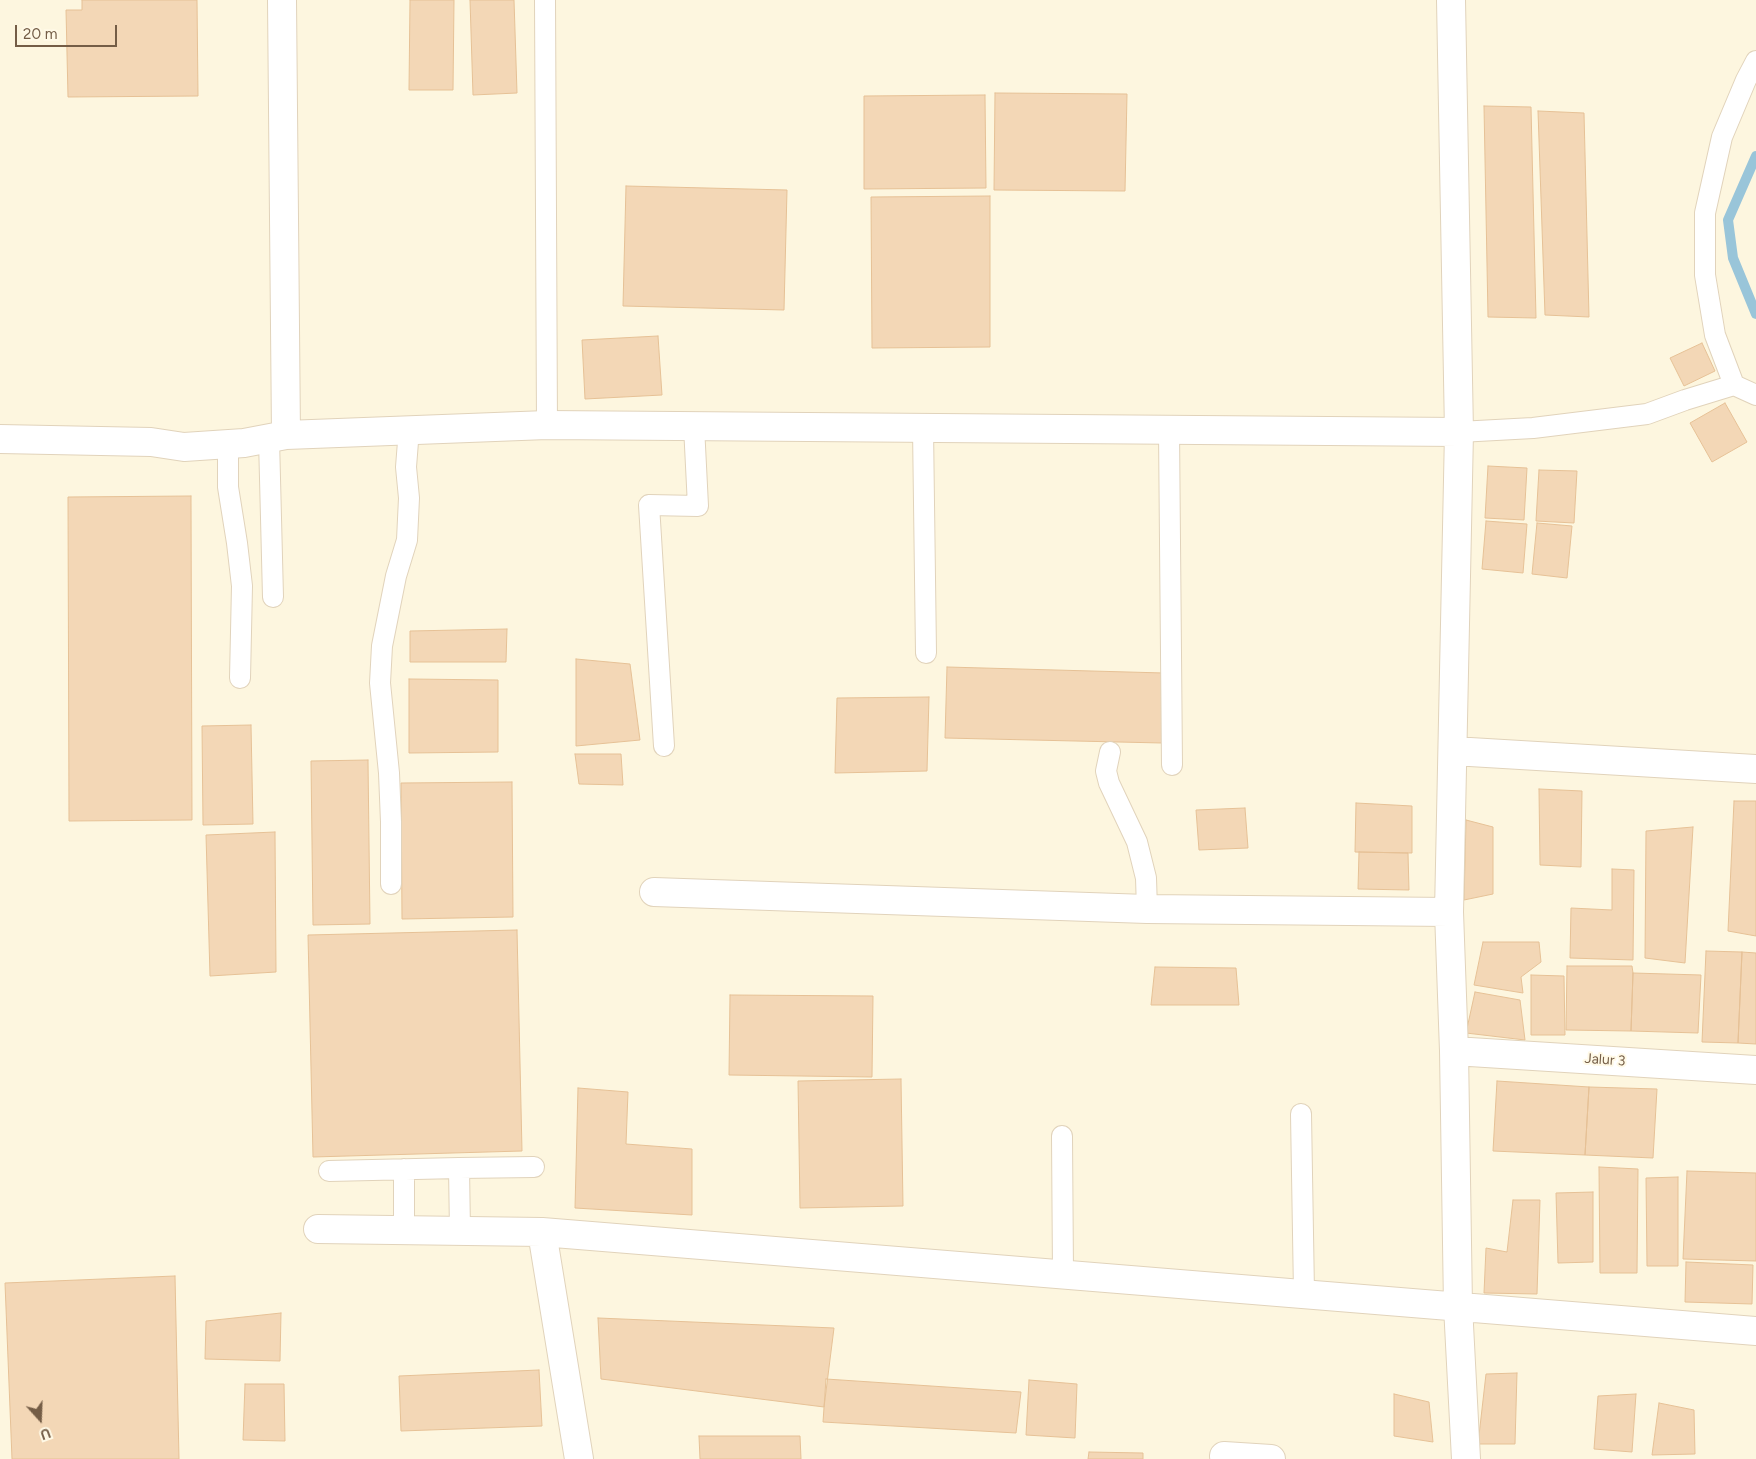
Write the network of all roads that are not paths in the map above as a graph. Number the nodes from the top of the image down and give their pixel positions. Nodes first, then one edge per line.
1 (282, 0) edge
2 (545, 0) edge
3 (1451, 0) edge
4 (1756, 61) edge
5 (1734, 386) junction
6 (1756, 395) edge
7 (547, 425) junction
8 (694, 426) junction
9 (923, 428) junction
10 (409, 429) junction
11 (1169, 430) junction
12 (1460, 432) junction
13 (278, 437) junction
14 (0, 440) edge
15 (228, 444) junction
16 (273, 598) dead end
17 (926, 653) dead end
18 (240, 678) dead end
19 (664, 746) dead end
20 (1453, 751) junction
21 (1110, 752) dead end
22 (1172, 765) dead end
23 (1756, 769) edge
24 (391, 884) dead end
25 (654, 892) dead end
26 (1147, 909) junction
27 (1449, 912) junction
28 (1454, 1051) junction
29 (1756, 1070) edge
30 (1301, 1114) dead end
31 (1062, 1136) dead end
32 (534, 1167) dead end
33 (459, 1168) junction
34 (404, 1169) junction
35 (329, 1171) dead end
36 (318, 1229) dead end
37 (404, 1230) junction
38 (460, 1231) junction
39 (542, 1232) junction
40 (1063, 1274) junction
41 (1304, 1293) junction
42 (1458, 1306) junction
43 (1756, 1331) edge
44 (1224, 1456) dead end
45 (579, 1459) edge
46 (1271, 1459) edge
47 (1466, 1459) edge

1 - 13 street
2 - 7 lane
3 - 12 street
4 - 5 lane
5 - 6 lane
5 - 12 lane
7 - 8 street
7 - 10 street
8 - 9 street
8 - 19 lane
9 - 11 street
9 - 17 lane
10 - 13 street
10 - 24 lane
11 - 12 street
11 - 22 lane
12 - 20 street
13 - 15 street
13 - 16 lane
14 - 15 street
15 - 18 lane
20 - 23 street
20 - 27 street
21 - 26 lane
25 - 26 street
26 - 27 street
27 - 28 street
28 - 29 street, Jalur 3
28 - 42 street
30 - 41 lane
31 - 40 lane
32 - 33 lane
33 - 34 lane
33 - 38 lane
34 - 35 lane
34 - 37 lane
36 - 37 street
37 - 38 street
38 - 39 street
39 - 40 street
39 - 45 street
40 - 41 street
41 - 42 street
42 - 43 street
42 - 47 street
44 - 46 street

